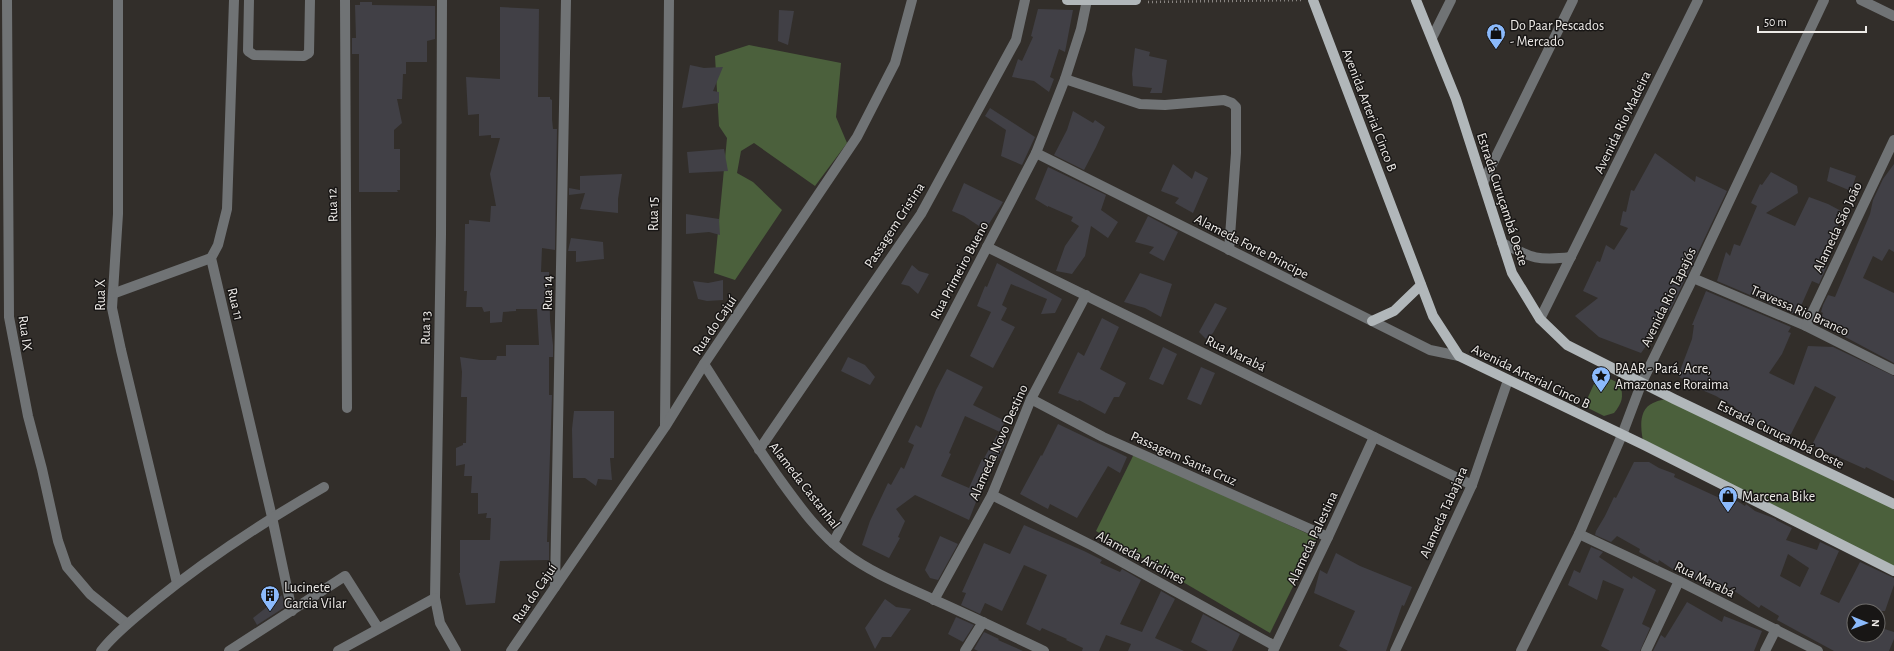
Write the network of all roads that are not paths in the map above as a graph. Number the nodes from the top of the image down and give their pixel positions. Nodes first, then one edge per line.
1 (7, 0) edge
2 (118, 0) edge
3 (234, 0) edge
4 (249, 0) edge
5 (310, 0) edge
6 (345, 0) edge
7 (442, 0) edge
8 (566, 0) edge
9 (669, 0) edge
10 (912, 0) edge
11 (1025, 0) edge
12 (1067, 0) edge
13 (1087, 0) edge
14 (1136, 0) edge
15 (1314, 0) edge
16 (1416, 0) edge
17 (1450, 0) edge
18 (1573, 0) edge
19 (1698, 0) edge
20 (1824, 0) edge
21 (1861, 0) edge
22 (1894, 16) edge
23 (1432, 38) junction
24 (1065, 79) junction
25 (1894, 140) edge
26 (1036, 153) junction
27 (1483, 183) junction
28 (1502, 243) junction
29 (987, 247) junction
30 (1229, 250) junction
31 (1571, 257) junction
32 (211, 258) junction
33 (1693, 278) junction
34 (1421, 285) junction
35 (114, 292) junction
36 (1086, 295) junction
37 (1540, 319) junction
38 (1372, 321) junction
39 (1806, 326) junction
40 (1459, 356) junction
41 (704, 364) junction
42 (1894, 370) edge
43 (1508, 380) junction
44 (1642, 382) junction
45 (1032, 399) junction
46 (347, 408) dead end
47 (665, 427) junction
48 (1622, 435) junction
49 (1374, 436) junction
50 (759, 450) junction
51 (1472, 486) junction
52 (324, 487) dead end
53 (992, 495) junction
54 (1894, 504) edge
55 (272, 517) junction
56 (1579, 534) junction
57 (1328, 537) junction
58 (833, 543) junction
59 (1894, 570) edge
60 (1679, 581) junction
61 (177, 583) junction
62 (555, 587) junction
63 (435, 598) junction
64 (934, 600) junction
65 (292, 610) junction
66 (983, 622) junction
67 (127, 624) junction
68 (378, 628) junction
69 (1776, 629) junction
70 (1274, 648) edge
71 (101, 651) edge
72 (229, 651) edge
73 (338, 651) edge
74 (456, 651) edge
75 (511, 651) edge
76 (965, 651) edge
77 (1044, 651) edge
78 (1395, 651) edge
79 (1521, 651) edge
80 (1646, 651) edge
81 (1765, 651) edge
82 (1818, 651) edge

1 - 67 street, Rua IX
2 - 35 street, Rua X
3 - 32 street
4 - 5 street
6 - 46 street, Rua 12
7 - 63 street, Rua 13
8 - 62 street, Rua 14
9 - 47 street, Rua 15
10 - 41 street, Rua do Cajuí
11 - 50 street, Passagem Cristina
12 - 13 main road
13 - 14 main road
13 - 24 street, Rua Primeiro Bueno
15 - 34 main road, Avenida Arterial Cinco B
16 - 23 main road, Estrada Curuçambá Oeste
17 - 23 street
18 - 27 street
19 - 31 street, Avenida Rio Madeira
20 - 33 street, Avenida Rio Tapajós
21 - 22 street
23 - 27 main road, Estrada Curuçambá Oeste
24 - 26 street, Rua Primeiro Bueno
24 - 30 street
25 - 39 street, Alameda São João
26 - 29 street, Rua Primeiro Bueno
26 - 30 street, Alameda Forte Principe
27 - 28 main road, Estrada Curuçambá Oeste
28 - 31 street
28 - 37 main road, Estrada Curuçambá Oeste
29 - 36 street, Rua Marabá
29 - 58 street, Rua Primeiro Bueno
30 - 38 street, Alameda Forte Principe
31 - 37 street, Avenida Rio Madeira
32 - 35 street
32 - 55 street, Rua 11
33 - 39 street, Travessa Rio Branco
33 - 44 street, Avenida Rio Tapajós
34 - 38 main road
34 - 40 main road, Avenida Arterial Cinco B
35 - 61 street, Rua X
36 - 45 street, Alameda Novo Destino
36 - 49 street, Rua Marabá
37 - 44 main road, Estrada Curuçambá Oeste
38 - 40 street, Alameda Forte Principe
39 - 42 street, Travessa Rio Branco
40 - 43 main road, Avenida Arterial Cinco B
41 - 47 street, Rua do Cajuí
41 - 50 street, Alameda Castanhal
43 - 48 main road, Avenida Arterial Cinco B
43 - 51 street, Alameda Tabajara
44 - 48 street, Avenida Rio Tapajós
44 - 54 main road, Estrada Curuçambá Oeste
45 - 53 street, Alameda Novo Destino
45 - 57 street, Passagem Santa Cruz
47 - 62 street, Rua do Cajuí
48 - 56 street, Avenida Rio Tapajós
48 - 59 main road, Avenida Arterial Cinco B
49 - 51 street, Rua Marabá
49 - 57 street, Alameda Palestina
50 - 58 street, Alameda Castanhal
51 - 78 street, Alameda Tabajara
52 - 55 street
53 - 64 street, Alameda Novo Destino
53 - 70 street, Alameda Ariclines
55 - 61 street
55 - 65 street, Rua 11
56 - 60 street, Rua Marabá
56 - 79 street, Avenida Rio Tapajós
57 - 70 street, Alameda Palestina
58 - 64 street, Alameda Castanhal
60 - 69 street, Rua Marabá
60 - 80 street
61 - 67 street
62 - 75 street, Rua do Cajuí
63 - 68 street
63 - 74 street, Rua 13
64 - 66 street, Alameda Castanhal
65 - 68 street
65 - 72 street
66 - 76 street
66 - 77 street, Alameda Castanhal
67 - 71 street
68 - 73 street
69 - 81 street
69 - 82 street, Rua Marabá

